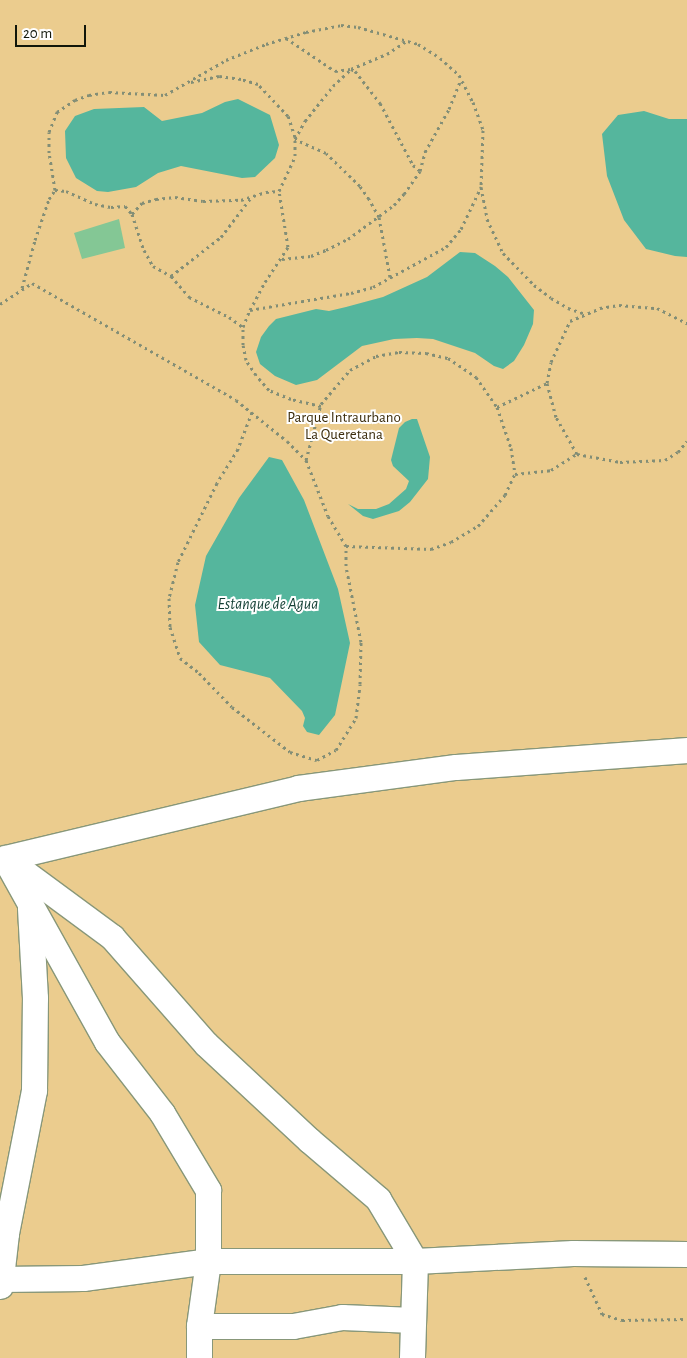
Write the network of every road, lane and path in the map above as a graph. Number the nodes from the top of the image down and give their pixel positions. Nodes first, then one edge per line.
1 (286, 38) junction
2 (406, 41) junction
3 (351, 69) junction
4 (461, 79) junction
5 (188, 82) junction
6 (295, 139) junction
7 (420, 171) junction
8 (482, 187) junction
9 (55, 190) junction
10 (279, 191) junction
11 (250, 198) junction
12 (132, 214) junction
13 (379, 218) junction
14 (282, 259) junction
15 (170, 276) junction
16 (390, 276) junction
17 (22, 289) junction
18 (0, 304) edge
19 (250, 310) junction
20 (585, 314) junction
21 (687, 323) edge
22 (243, 327) junction
23 (547, 383) junction
24 (321, 406) junction
25 (497, 407) junction
26 (252, 412) junction
27 (687, 440) edge
28 (577, 454) junction
29 (306, 460) junction
30 (515, 474) junction
31 (346, 546) junction
32 (687, 750) edge
33 (2, 854) edge
34 (30, 903) junction
35 (0, 1204) edge
36 (6, 1233) junction
37 (574, 1253) junction
38 (687, 1254) edge
39 (415, 1260) junction
40 (208, 1261) junction
41 (0, 1279) edge
42 (0, 1286) edge
43 (687, 1319) edge
44 (413, 1320) junction
45 (199, 1326) junction
46 (199, 1358) edge
47 (412, 1358) edge

1 - 2 path
1 - 3 path
1 - 5 path
2 - 3 path
2 - 4 path
3 - 6 path
3 - 7 path
4 - 7 path
4 - 8 path
5 - 6 path
5 - 9 path
6 - 10 path
6 - 13 path
7 - 13 path
8 - 16 path
8 - 20 path
9 - 12 path
9 - 17 path
10 - 11 path
10 - 14 path
11 - 12 path
11 - 15 path
12 - 15 path
13 - 14 path
13 - 16 path
14 - 19 path
15 - 22 path
16 - 19 path
17 - 18 path
17 - 26 path
19 - 22 path
20 - 21 path
20 - 23 path
22 - 24 path
23 - 25 path
23 - 28 path
24 - 25 path
24 - 29 path
25 - 30 path
26 - 29 path
26 - 31 path
27 - 28 path
28 - 30 path
29 - 31 path
30 - 31 path
32 - 33 street
33 - 34 street
33 - 39 street
34 - 36 street
34 - 40 street
35 - 36 street
36 - 41 street
37 - 38 street
37 - 39 street
37 - 43 path
39 - 40 street
39 - 44 street
40 - 41 street
40 - 45 street
41 - 42 street
44 - 45 street
44 - 47 street
45 - 46 street

